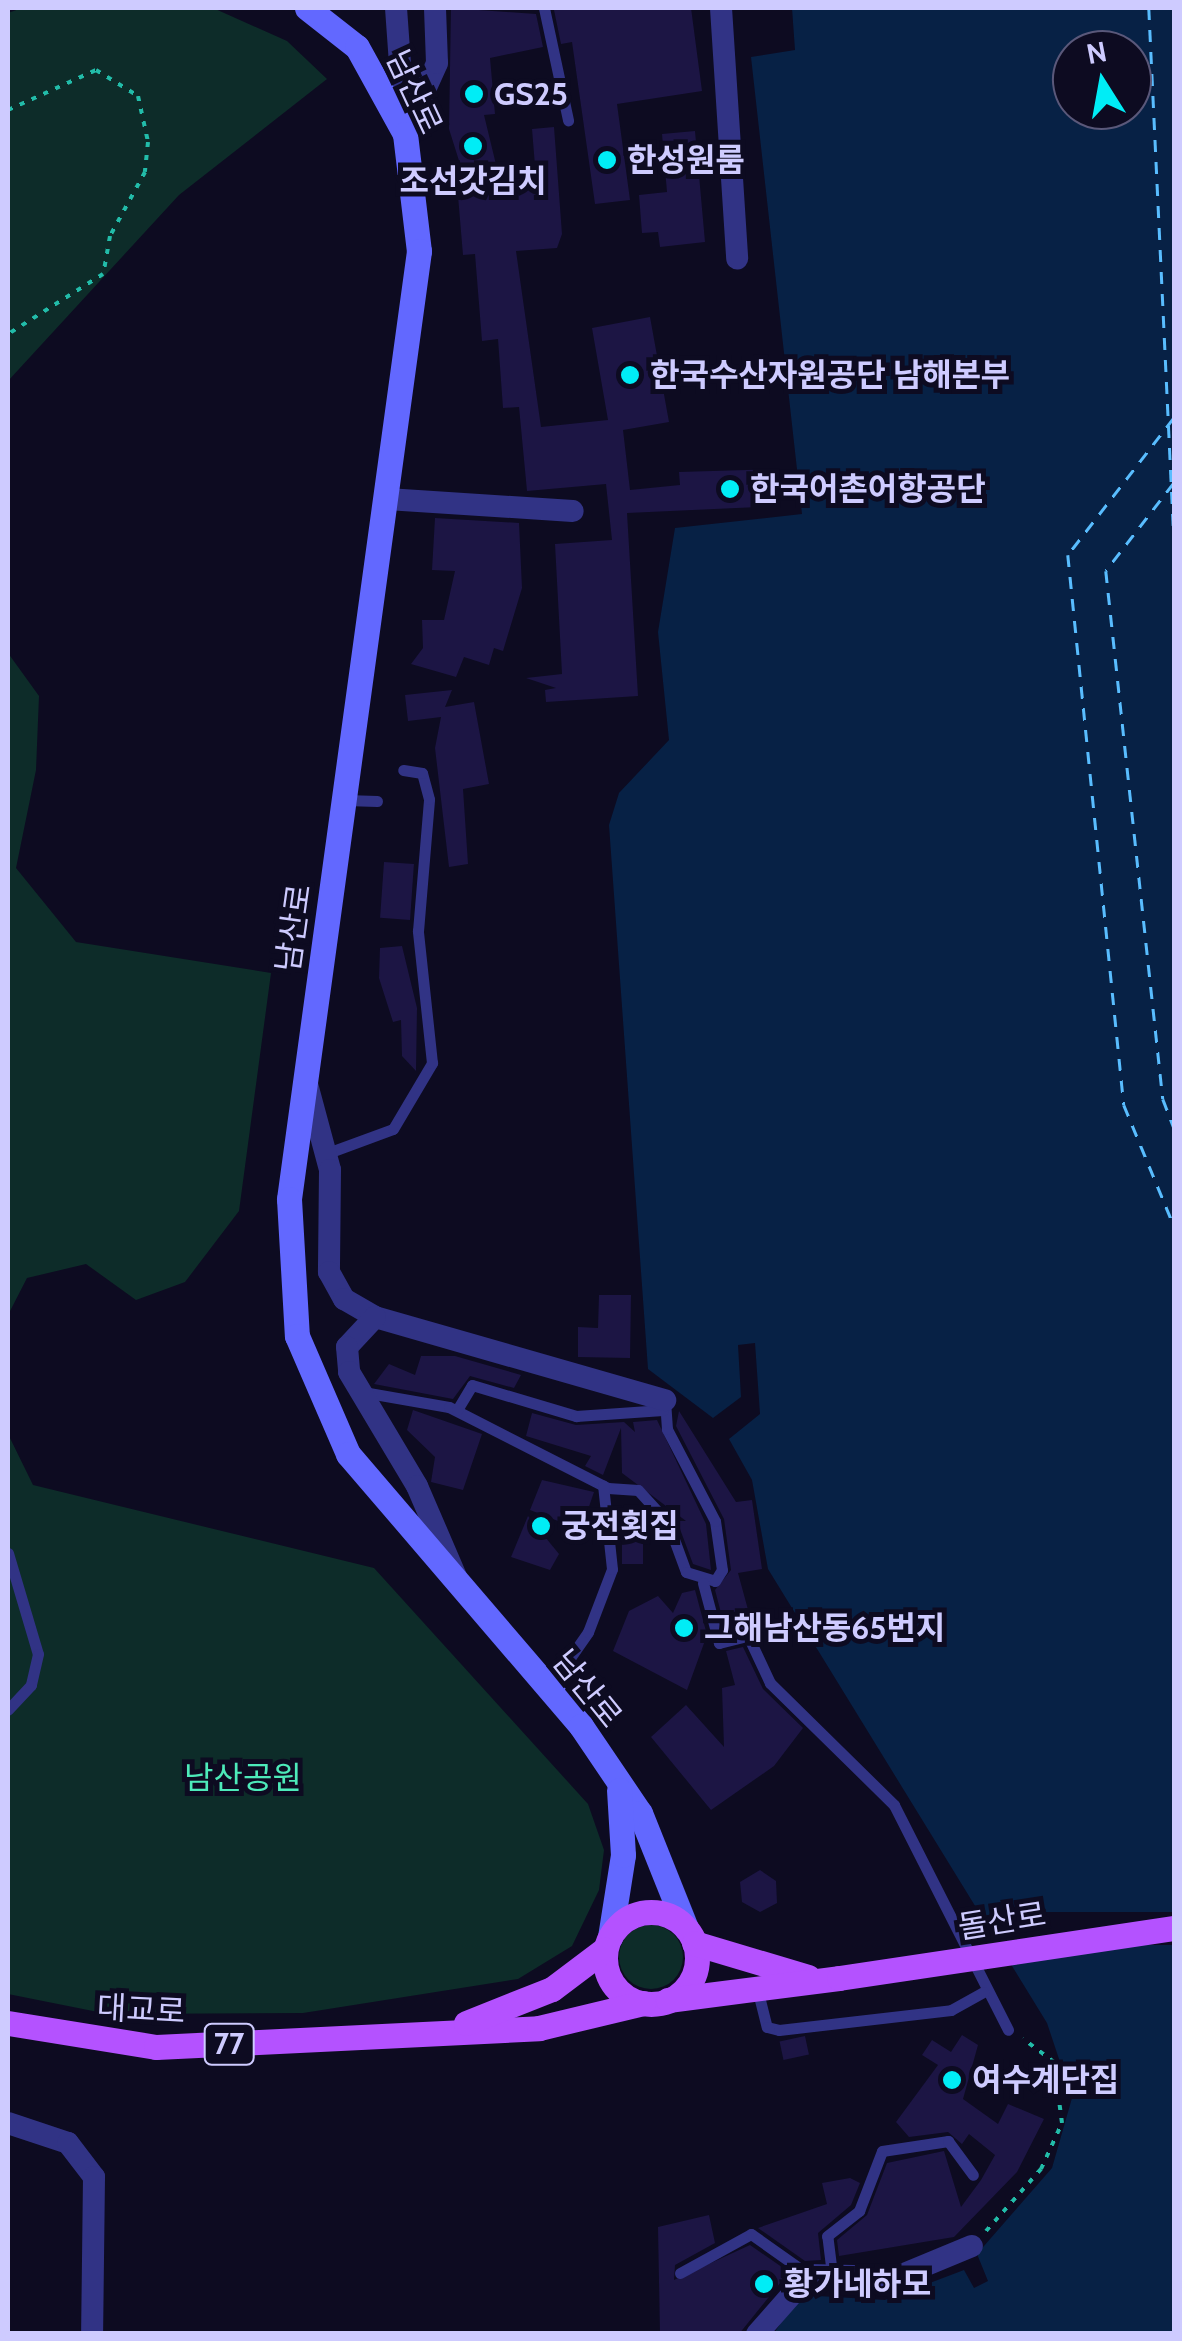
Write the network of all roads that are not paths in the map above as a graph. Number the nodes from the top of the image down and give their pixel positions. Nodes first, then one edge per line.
1 (307, 8) edge
2 (396, 8) edge
3 (435, 8) edge
4 (544, 8) edge
5 (720, 8) edge
6 (568, 120) dead end
7 (405, 134) junction
8 (737, 258) dead end
9 (387, 499) junction
10 (574, 511) dead end
11 (403, 770) dead end
12 (345, 800) junction
13 (377, 801) dead end
14 (306, 1081) junction
15 (325, 1154) junction
16 (375, 1317) junction
17 (358, 1390) junction
18 (664, 1405) junction
19 (457, 1410) junction
20 (603, 1485) junction
21 (8, 1553) edge
22 (704, 1583) junction
23 (461, 1592) junction
24 (548, 1689) junction
25 (8, 1710) edge
26 (620, 1790) junction
27 (1174, 1928) edge
28 (690, 1935) junction
29 (607, 1943) junction
30 (834, 1979) junction
31 (758, 1992) junction
32 (984, 1992) junction
33 (656, 2001) junction
34 (8, 2023) edge
35 (452, 2028) junction
36 (1008, 2030) road end
37 (8, 2123) edge
38 (972, 2175) dead end
39 (972, 2246) road end
40 (680, 2273) dead end
41 (820, 2274) junction
42 (92, 2334) edge
43 (757, 2334) edge

1 - 7 street, 남산로
2 - 7 street
3 - 7 street
4 - 6 lane
5 - 8 street
7 - 9 street, 남산로
9 - 10 street
9 - 12 street, 남산로
11 - 15 lane
12 - 13 lane
12 - 14 street, 남산로
14 - 15 street
14 - 23 street, 남산로
15 - 16 street
16 - 17 street
16 - 18 street
17 - 19 lane
17 - 23 street
18 - 19 lane
18 - 22 lane
19 - 20 lane
20 - 22 lane
20 - 24 lane
21 - 25 lane
22 - 32 lane
23 - 24 street, 남산로
24 - 26 street, 남산로
26 - 28 street, 남산로
26 - 29 street
27 - 30 main road, 돌산로 / 77, bridge
28 - 29 main road, 대교로 / 77
28 - 30 main road, 대교로 / 77
28 - 33 main road
29 - 33 main road
29 - 35 main road, 대교로 / 77
30 - 31 main road, 대교로 / 77
31 - 32 lane
31 - 33 main road, 대교로 / 77
32 - 36 lane
33 - 35 main road, 대교로 / 77
34 - 35 main road, 대교로 / 77
37 - 42 street
38 - 41 lane
39 - 41 street
40 - 41 lane
41 - 43 street

